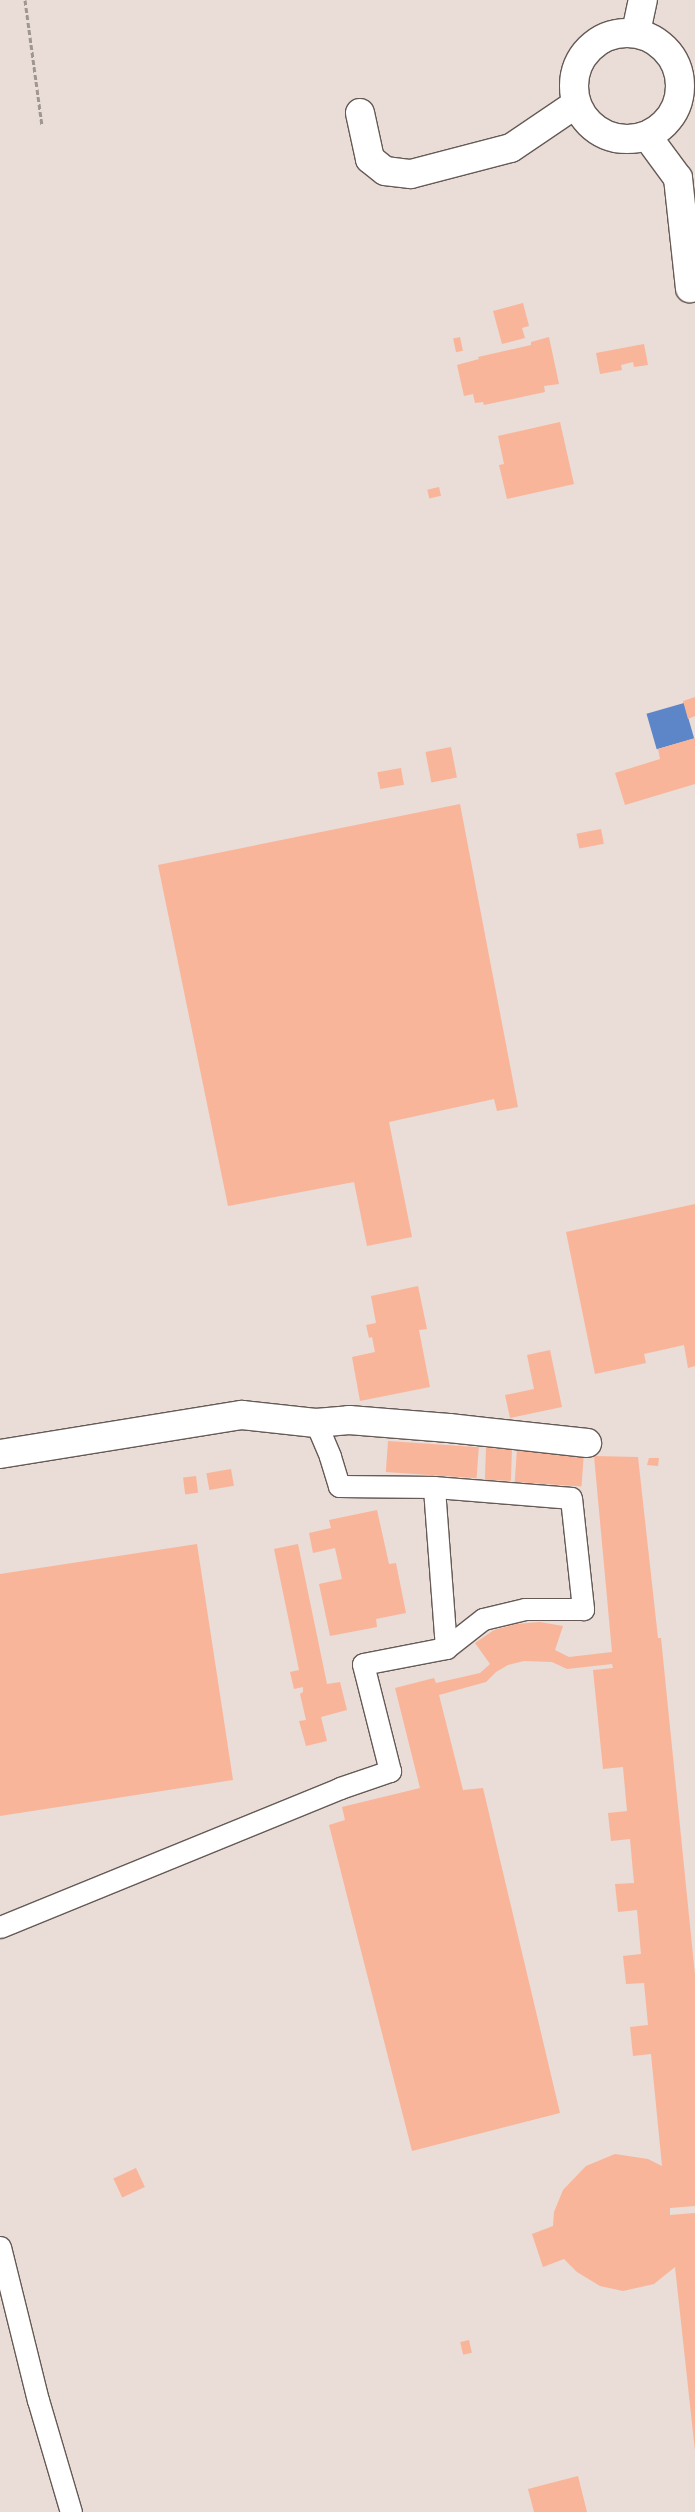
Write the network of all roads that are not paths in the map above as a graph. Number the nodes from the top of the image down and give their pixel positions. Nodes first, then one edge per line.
1 (643, 0) edge
2 (636, 32) junction
3 (576, 104) junction
4 (360, 114) dead end
5 (647, 136) junction
6 (690, 288) dead end
7 (316, 1423) junction
8 (587, 1443) dead end
9 (0, 1454) edge
10 (434, 1487) junction
11 (446, 1648) junction
12 (0, 1927) edge
13 (0, 2247) edge
14 (71, 2512) edge

1 - 2 street
2 - 3 street
2 - 5 street
3 - 4 street
3 - 5 street
5 - 6 street
7 - 8 street
7 - 9 street
7 - 10 lane
10 - 11 lane
10 - 11 lane
11 - 12 lane
13 - 14 lane

